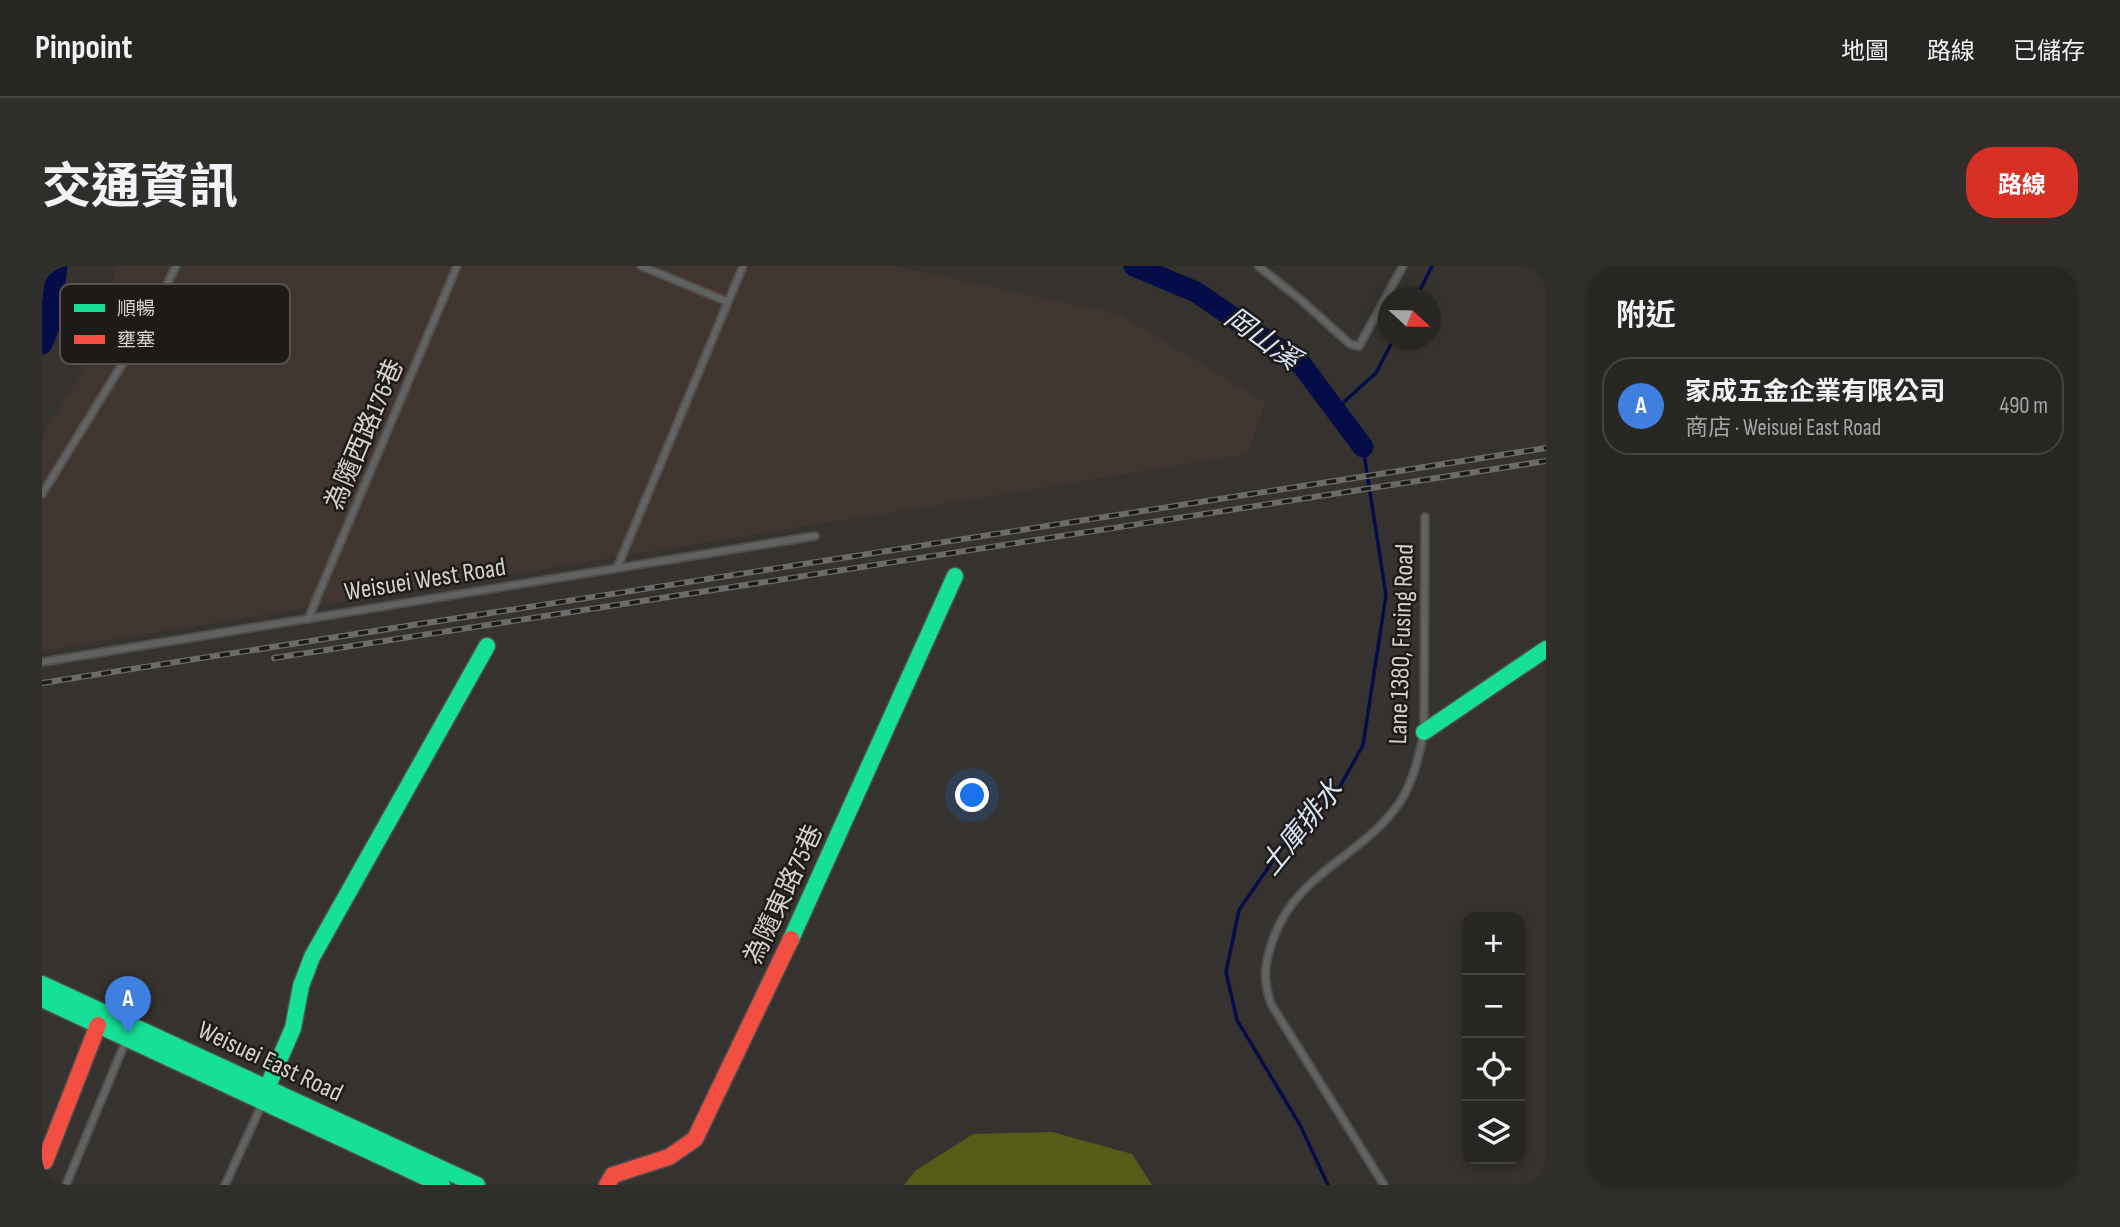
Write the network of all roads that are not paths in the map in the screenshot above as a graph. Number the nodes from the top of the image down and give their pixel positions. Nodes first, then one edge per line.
1 (176, 266) edge
2 (457, 266) edge
3 (641, 266) edge
4 (743, 266) edge
5 (1258, 266) edge
6 (1402, 266) edge
7 (167, 284) edge
8 (728, 303) junction
9 (122, 364) edge
10 (42, 494) edge
11 (1425, 517) dead end
12 (815, 536) dead end
13 (617, 568) junction
14 (955, 576) dead end
15 (309, 619) junction
16 (487, 646) dead end
17 (1546, 649) edge
18 (42, 662) edge
19 (1424, 732) junction
20 (42, 984) edge
21 (42, 999) edge
22 (99, 1025) junction
23 (127, 1038) junction
24 (265, 1095) junction
25 (42, 1160) edge
26 (66, 1185) edge
27 (225, 1185) edge
28 (442, 1185) edge
29 (477, 1185) edge
30 (607, 1185) edge
31 (1384, 1185) edge

1 - 7 lane
2 - 15 lane, 為隨西路176巷
3 - 8 lane
4 - 8 lane
5 - 6 lane
8 - 13 lane
9 - 10 lane
11 - 19 lane, Lane 1380, Fusing Road
12 - 13 lane, Weisuei West Road
13 - 15 lane, Weisuei West Road
14 - 30 street, 為隨東路75巷
15 - 18 lane, Weisuei West Road
16 - 24 street
17 - 19 street
19 - 31 lane, Lane 1380, Fusing Road
20 - 24 street, Weisuei East Road
21 - 22 street, Weisuei East Road
22 - 23 street, Weisuei East Road
22 - 25 street
23 - 24 street, Weisuei East Road
23 - 26 lane
24 - 27 lane
24 - 28 street, Weisuei East Road
24 - 29 street, Weisuei East Road

